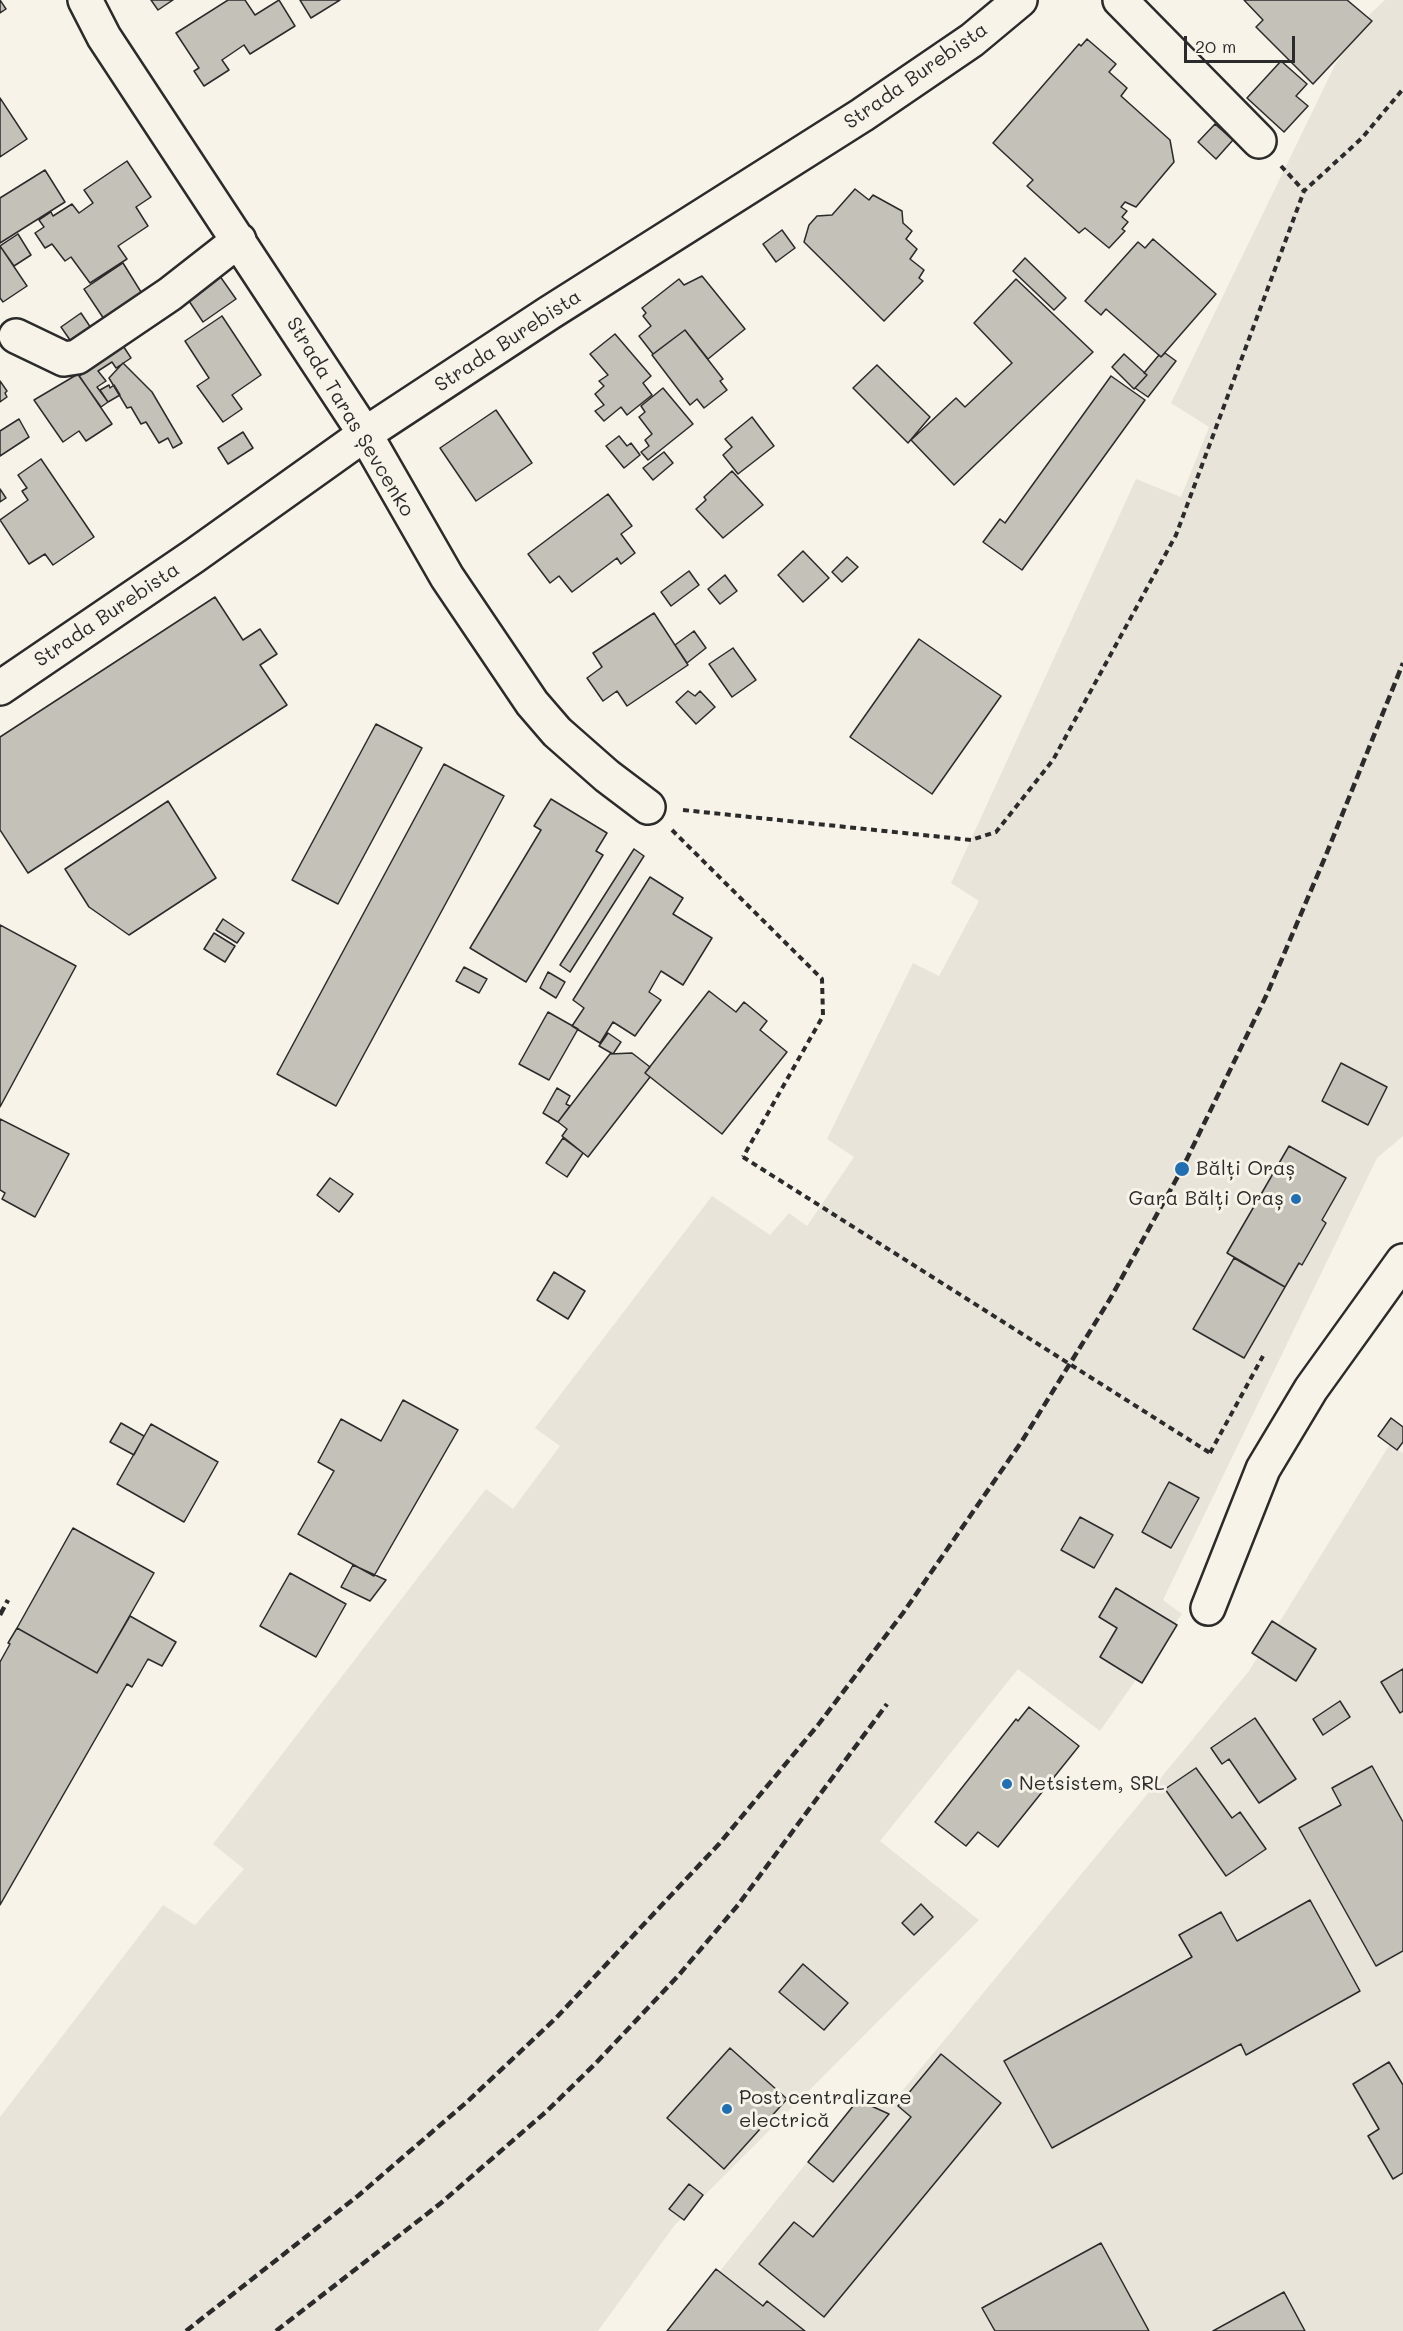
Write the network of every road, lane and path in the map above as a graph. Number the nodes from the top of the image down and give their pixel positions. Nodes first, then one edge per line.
1 (85, 0) edge
2 (1020, 0) edge
3 (1120, 0) edge
4 (1403, 89) edge
5 (1259, 141) joint
6 (1304, 191) junction
7 (239, 240) junction
8 (16, 336) dead end
9 (365, 434) junction
10 (0, 688) edge
11 (648, 807) junction
12 (1403, 1261) edge
13 (1263, 1356) dead end
14 (1208, 1608) dead end

1 - 7 street, Strada Taras Șevcenko
2 - 9 street, Strada Burebista
3 - 5 street
4 - 6 path
5 - 6 path
6 - 11 path
7 - 8 street
7 - 9 street, Strada Taras Șevcenko
9 - 10 street, Strada Burebista
9 - 11 street, Strada Taras Șevcenko
11 - 13 path, bridge
12 - 14 street

